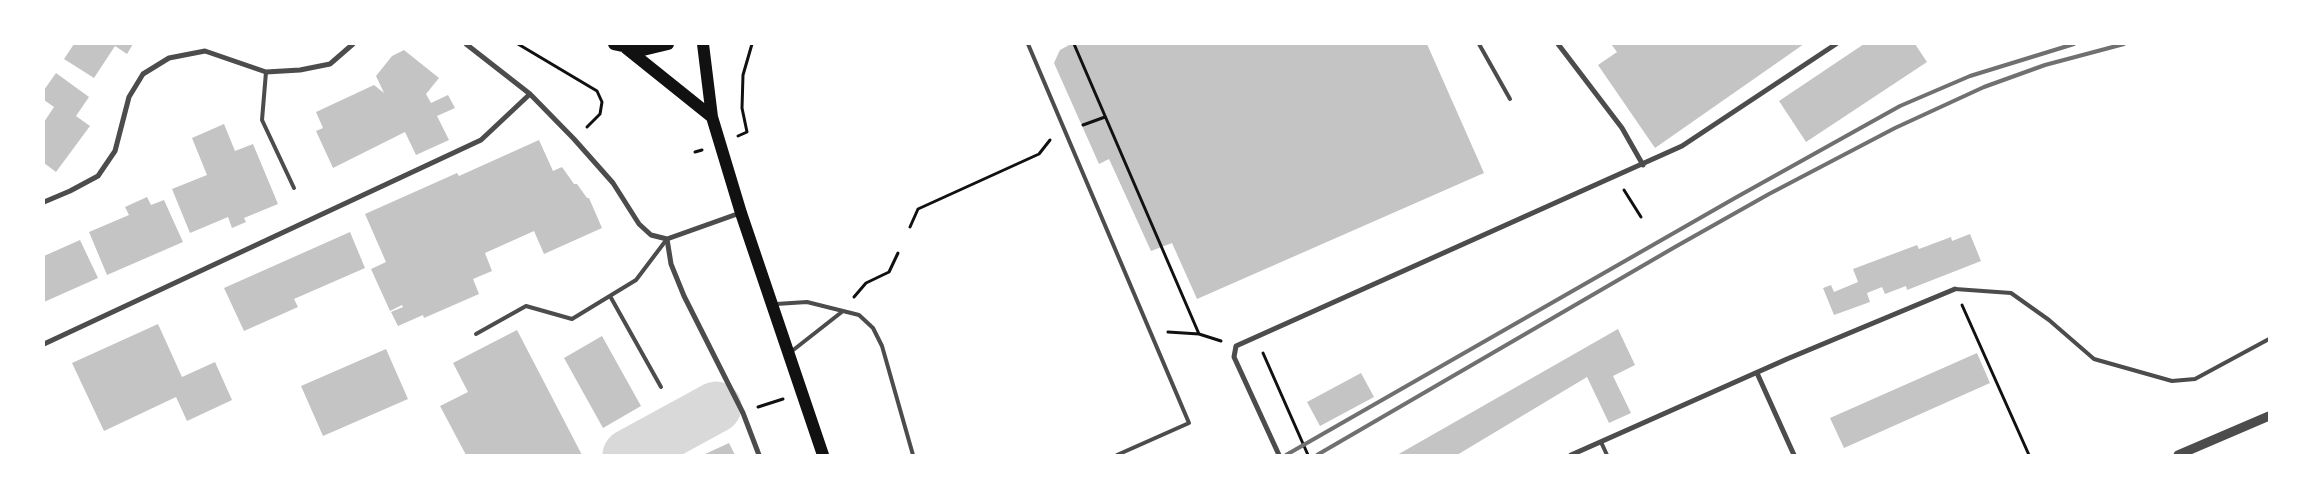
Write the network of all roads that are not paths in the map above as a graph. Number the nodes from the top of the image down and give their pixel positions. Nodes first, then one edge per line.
1 (352, 44) edge
2 (466, 44) edge
3 (668, 44) edge
4 (703, 44) edge
5 (1028, 44) edge
6 (1479, 44) edge
7 (1558, 44) edge
8 (1836, 44) edge
9 (620, 46) edge
10 (266, 72) junction
11 (530, 94) junction
12 (1510, 99) dead end
13 (712, 117) junction
14 (1643, 164) junction
15 (294, 188) dead end
16 (44, 202) edge
17 (741, 213) junction
18 (667, 239) junction
19 (1955, 289) joint
20 (610, 296) junction
21 (771, 305) junction
22 (843, 311) junction
23 (476, 334) dead end
24 (2269, 339) edge
25 (44, 344) edge
26 (788, 354) junction
27 (1757, 373) junction
28 (661, 387) dead end
29 (2269, 416) edge
30 (1602, 442) junction
31 (760, 455) edge
32 (823, 455) edge
33 (913, 455) edge
34 (1117, 455) edge
35 (1280, 455) edge
36 (1571, 455) edge
37 (1607, 455) edge
38 (1794, 455) edge
39 (2178, 455) edge

1 - 10 street
2 - 11 street
3 - 9 main road
4 - 13 main road
5 - 34 lane
6 - 12 lane
7 - 14 street
8 - 14 street
9 - 13 main road
10 - 15 lane
10 - 16 street
11 - 18 street
11 - 25 street
13 - 17 main road
14 - 35 street
17 - 18 street
17 - 21 main road
18 - 20 lane
18 - 31 street
19 - 24 lane
19 - 27 street
20 - 23 lane
20 - 28 lane
21 - 22 lane
21 - 26 main road
22 - 26 lane
22 - 33 lane
26 - 32 main road
27 - 30 street
27 - 38 street
29 - 39 street
30 - 36 street
30 - 37 lane

